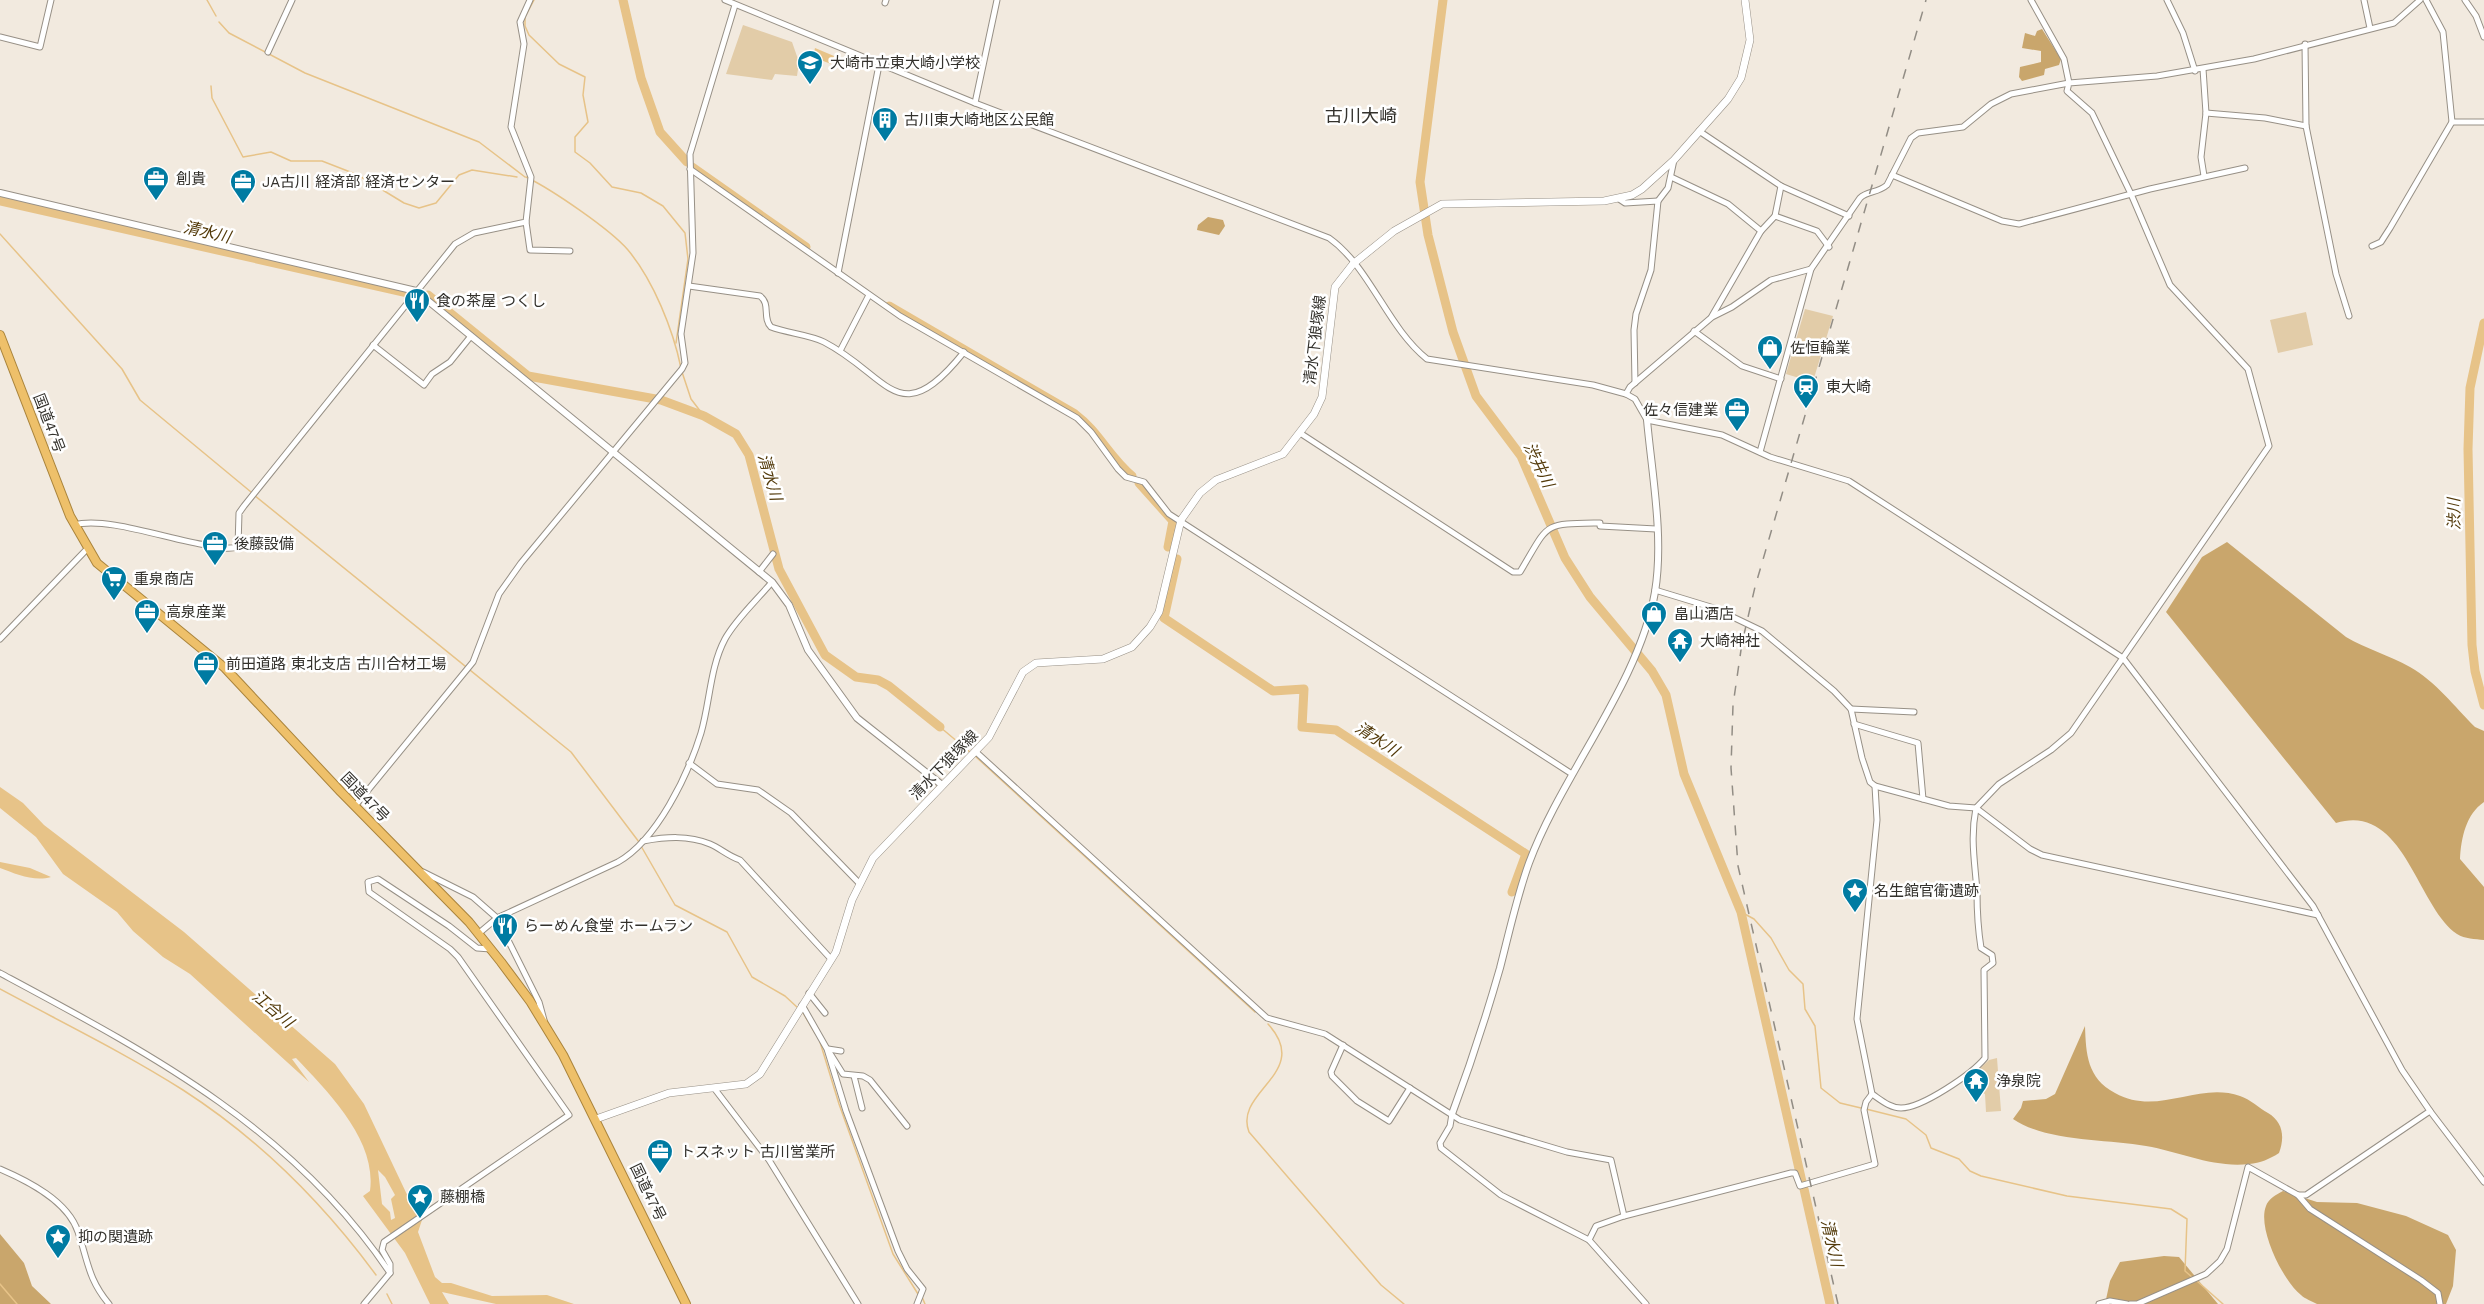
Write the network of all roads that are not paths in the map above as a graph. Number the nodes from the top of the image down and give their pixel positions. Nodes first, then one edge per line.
1 (51, 0) edge
2 (292, 0) edge
3 (530, 0) edge
4 (725, 0) edge
5 (997, 0) edge
6 (1745, 0) edge
7 (2031, 0) edge
8 (2167, 0) edge
9 (2364, 0) edge
10 (2420, 0) edge
11 (2426, 0) edge
12 (2465, 0) edge
13 (735, 5) junction
14 (2370, 28) junction
15 (0, 37) edge
16 (2484, 37) edge
17 (2305, 44) junction
18 (268, 52) dead end
19 (879, 65) junction
20 (2203, 69) junction
21 (2195, 71) junction
22 (2069, 83) junction
23 (975, 103) junction
24 (2206, 113) junction
25 (2452, 122) junction
26 (2484, 122) edge
27 (2306, 126) junction
28 (1699, 131) junction
29 (1674, 160) junction
30 (2245, 168) dead end
31 (690, 169) junction
32 (1892, 175) junction
33 (2204, 176) junction
34 (1671, 177) junction
35 (1781, 186) junction
36 (0, 193) edge
37 (2131, 194) junction
38 (1619, 199) junction
39 (1658, 201) junction
40 (1775, 216) junction
41 (1849, 216) junction
42 (526, 222) junction
43 (1761, 231) junction
44 (2372, 246) dead end
45 (1829, 247) junction
46 (570, 251) dead end
47 (1353, 264) junction
48 (1812, 269) junction
49 (838, 273) junction
50 (689, 286) junction
51 (416, 291) junction
52 (869, 295) junction
53 (2349, 316) dead end
54 (1712, 317) junction
55 (1694, 331) junction
56 (0, 335) edge
57 (471, 336) junction
58 (373, 345) junction
59 (840, 351) junction
60 (964, 352) junction
61 (1781, 379) junction
62 (1635, 383) junction
63 (1626, 394) junction
64 (1647, 420) junction
65 (1300, 433) junction
66 (613, 450) junction
67 (1760, 452) junction
68 (1181, 520) junction
69 (74, 525) junction
70 (1656, 529) junction
71 (87, 549) junction
72 (773, 554) dead end
73 (759, 572) junction
74 (772, 582) junction
75 (1655, 590) junction
76 (0, 639) edge
77 (2123, 658) junction
78 (1851, 709) junction
79 (1914, 712) dead end
80 (1854, 724) junction
81 (973, 753) junction
82 (689, 763) junction
83 (1572, 774) junction
84 (942, 785) junction
85 (1875, 786) junction
86 (1923, 799) junction
87 (355, 806) junction
88 (1976, 808) junction
89 (641, 844) junction
90 (418, 870) junction
91 (858, 882) junction
92 (2318, 915) junction
93 (497, 918) junction
94 (478, 934) junction
95 (491, 949) junction
96 (831, 959) junction
97 (0, 973) edge
98 (809, 993) junction
99 (800, 1008) junction
100 (825, 1013) dead end
101 (544, 1024) junction
102 (1343, 1045) junction
103 (827, 1049) junction
104 (841, 1052) dead end
105 (854, 1076) junction
106 (714, 1088) junction
107 (1410, 1088) junction
108 (1872, 1094) junction
109 (862, 1108) dead end
110 (2430, 1111) junction
111 (1452, 1114) junction
112 (596, 1119) junction
113 (907, 1126) dead end
114 (0, 1169) edge
115 (2484, 1182) edge
116 (2298, 1194) junction
117 (1624, 1216) junction
118 (1589, 1240) junction
119 (390, 1273) junction
120 (109, 1304) edge
121 (364, 1304) edge
122 (686, 1304) edge
123 (858, 1304) edge
124 (917, 1304) edge
125 (1646, 1304) edge
126 (2099, 1304) edge
127 (2128, 1304) edge
128 (2440, 1304) edge

1 - 15 street
2 - 18 street
3 - 42 street
4 - 13 street
5 - 23 street
6 - 28 main road, 清水下狼塚線
7 - 22 street
8 - 21 street
9 - 14 street
10 - 14 street
11 - 25 street
12 - 16 street
13 - 19 street
13 - 31 street
14 - 17 street
17 - 20 street
17 - 27 street
19 - 23 street
19 - 49 street
20 - 21 street
20 - 24 street
21 - 22 street
22 - 32 street
22 - 37 street
23 - 47 street
24 - 27 street
24 - 33 street
25 - 26 street
25 - 44 street
27 - 53 street
28 - 29 main road, 清水下狼塚線
28 - 35 street
29 - 34 street
29 - 38 main road, 清水下狼塚線
30 - 33 street
31 - 49 street
31 - 50 street
32 - 37 street
32 - 41 street
33 - 37 street
34 - 39 street
34 - 43 street
35 - 40 street
35 - 41 street
36 - 51 street
37 - 77 street
38 - 39 street
38 - 47 main road, 清水下狼塚線
39 - 62 street
40 - 43 street
40 - 45 street
41 - 45 street
42 - 46 street
42 - 51 street
43 - 54 street
45 - 48 street
47 - 63 street
47 - 65 main road, 清水下狼塚線
48 - 54 street
48 - 61 street
49 - 52 street
50 - 59 street
50 - 66 street
51 - 57 street
51 - 58 street
52 - 59 street
52 - 60 street
54 - 55 street
55 - 61 street
55 - 62 street
56 - 69 highway, 国道47号
57 - 58 street
57 - 66 street
58 - 69 street
59 - 60 street
60 - 68 street
61 - 67 street
62 - 63 street
63 - 64 street
64 - 67 street
64 - 70 street
65 - 68 main road, 清水下狼塚線
65 - 70 street
66 - 73 street
66 - 87 street
67 - 77 street
68 - 81 main road, 清水下狼塚線
68 - 83 street
69 - 71 highway, 国道47号
70 - 75 street
71 - 76 street
71 - 87 highway, 国道47号
72 - 73 street
73 - 74 street
74 - 82 street
74 - 84 street
75 - 78 street
75 - 83 street
77 - 88 street
77 - 92 street
78 - 79 street
78 - 80 street
80 - 85 street
80 - 86 street
81 - 84 main road, 清水下狼塚線
81 - 102 street
82 - 89 street
82 - 91 street
83 - 111 street
84 - 91 main road, 清水下狼塚線
85 - 86 street
85 - 108 street
86 - 88 street
87 - 90 highway, 国道47号
88 - 92 street
88 - 108 street
89 - 93 street
89 - 96 street
90 - 93 street
90 - 94 highway, 国道47号
91 - 96 main road, 清水下狼塚線
92 - 110 street
93 - 94 street
93 - 101 street
94 - 95 highway, 国道47号
95 - 101 highway, 国道47号
95 - 119 street
96 - 98 main road, 清水下狼塚線
97 - 119 street
98 - 99 main road, 清水下狼塚線
98 - 100 street
99 - 103 street
99 - 106 main road, 清水下狼塚線
101 - 112 highway, 国道47号
102 - 107 street
102 - 107 street
103 - 104 street
103 - 105 street
103 - 124 street
105 - 109 street
105 - 113 street
106 - 112 main road, 清水下狼塚線
106 - 123 street
107 - 111 street
108 - 117 street
110 - 115 street
110 - 116 street
111 - 117 street
111 - 118 street
112 - 122 highway, 国道47号
114 - 120 street
116 - 127 street
116 - 128 street
117 - 118 street
118 - 125 street
119 - 121 street
126 - 127 street

